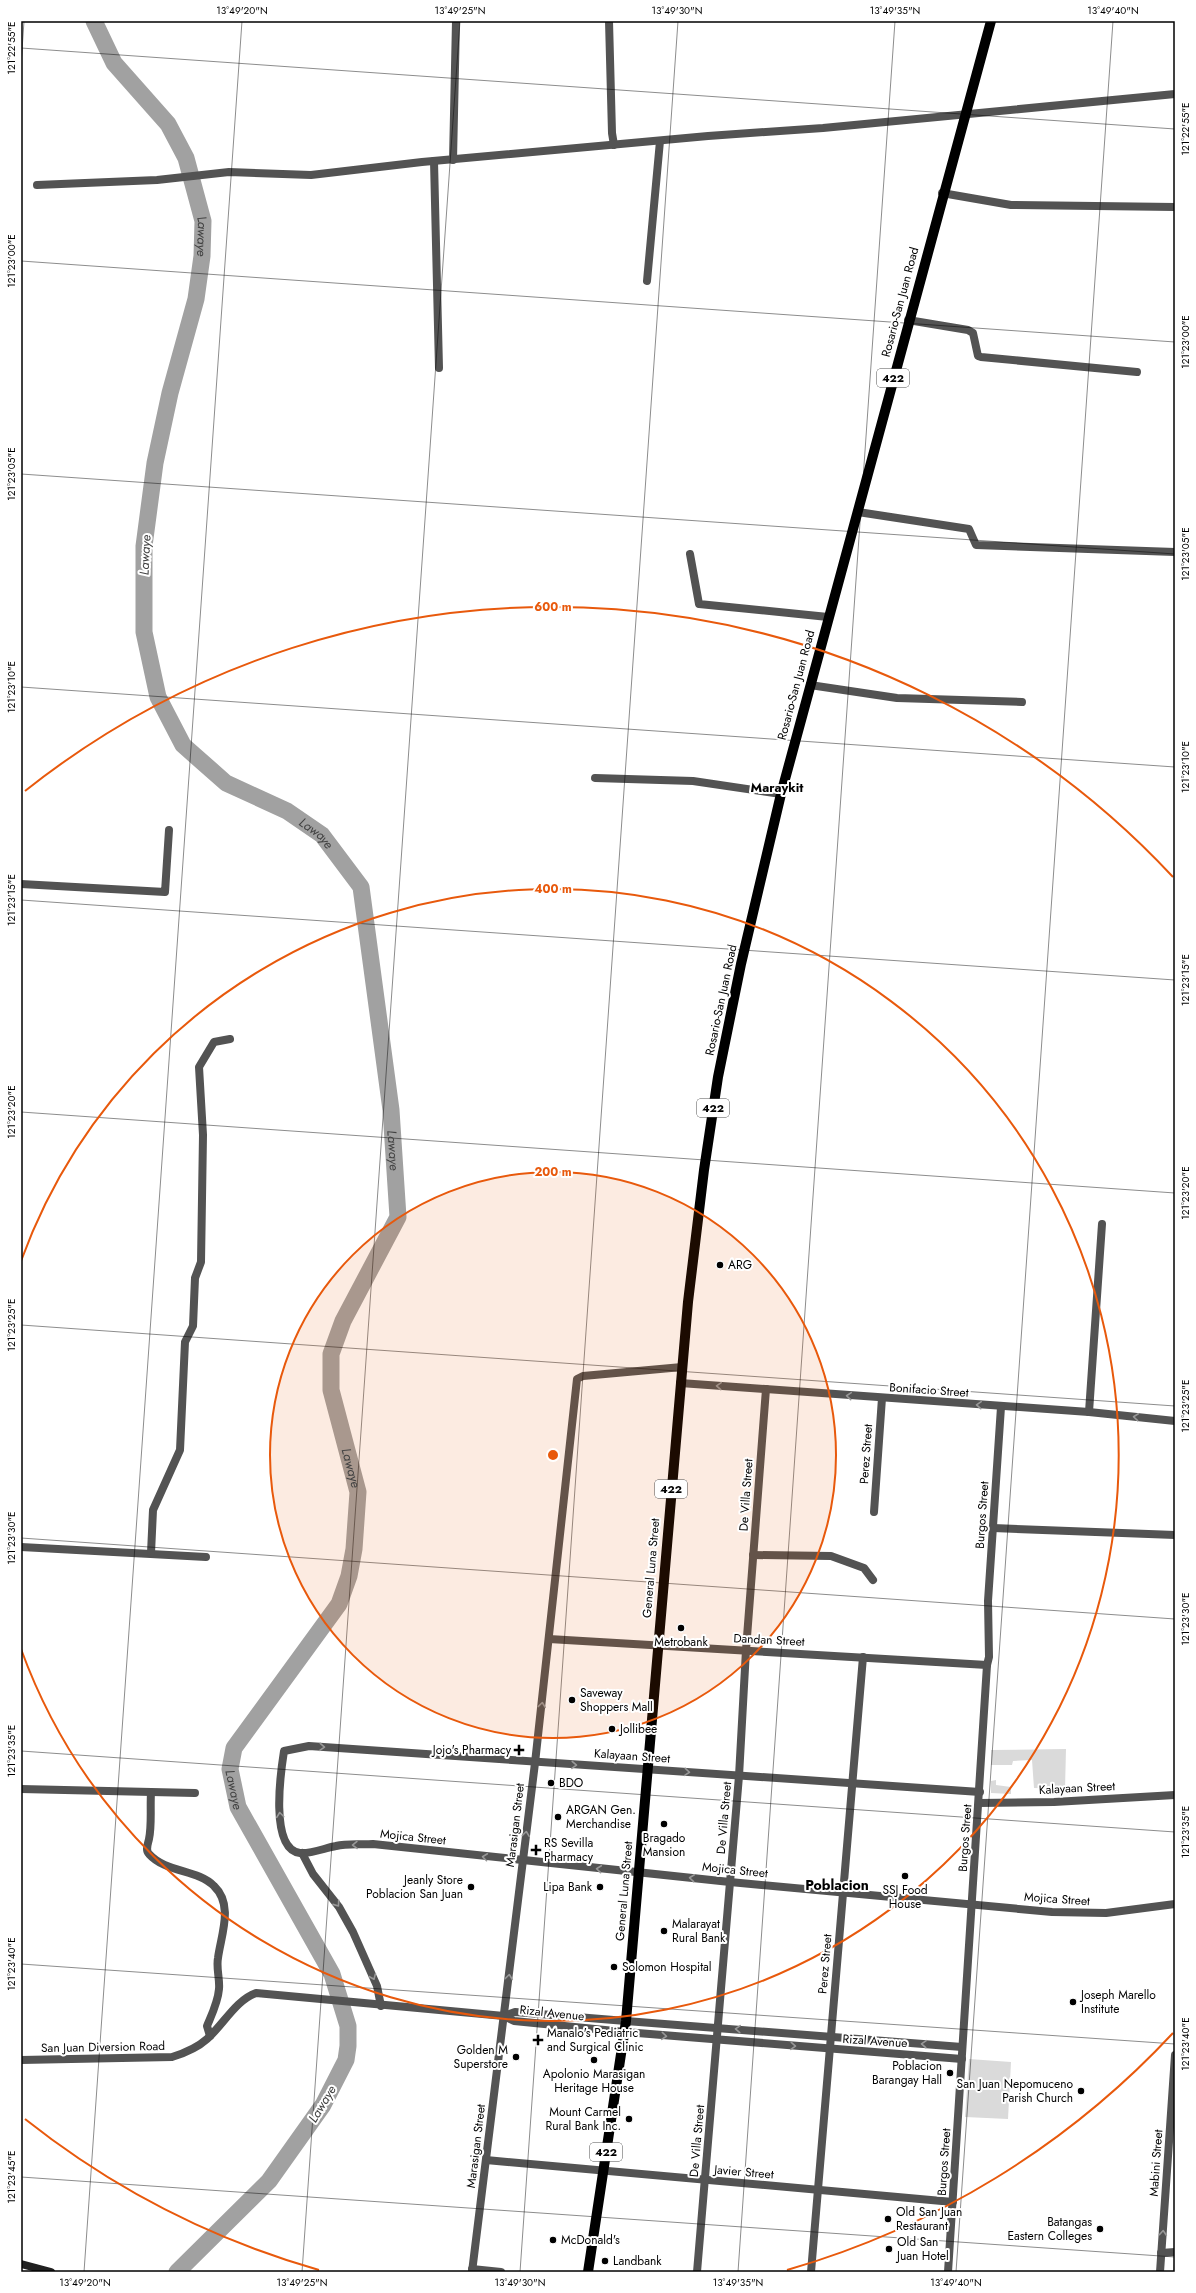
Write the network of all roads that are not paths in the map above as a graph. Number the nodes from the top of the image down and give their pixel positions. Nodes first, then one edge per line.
1 (456, 21) edge
2 (609, 21) edge
3 (991, 21) edge
4 (1175, 94) edge
5 (965, 114) junction
6 (660, 141) junction
7 (614, 145) junction
8 (453, 160) junction
9 (434, 161) junction
10 (38, 185) dead end
11 (942, 193) junction
12 (1175, 207) edge
13 (647, 281) dead end
14 (908, 320) junction
15 (439, 368) dead end
16 (1137, 372) dead end
17 (858, 512) junction
18 (1175, 552) edge
19 (690, 554) dead end
20 (828, 617) junction
21 (810, 685) junction
22 (1022, 702) dead end
23 (595, 778) dead end
24 (781, 794) junction
25 (169, 830) dead end
26 (21, 884) edge
27 (230, 1039) dead end
28 (1102, 1224) dead end
29 (682, 1367) junction
30 (680, 1384) junction
31 (766, 1389) junction
32 (882, 1398) junction
33 (1001, 1406) junction
34 (1089, 1412) junction
35 (1175, 1421) edge
36 (874, 1512) dead end
37 (993, 1528) junction
38 (1175, 1535) edge
39 (21, 1547) edge
40 (151, 1553) junction
41 (753, 1555) junction
42 (206, 1557) dead end
43 (873, 1580) dead end
44 (549, 1639) junction
45 (657, 1646) junction
46 (746, 1650) junction
47 (863, 1657) junction
48 (987, 1665) junction
49 (535, 1763) junction
50 (648, 1769) junction
51 (739, 1776) junction
52 (852, 1783) junction
53 (21, 1789) edge
54 (980, 1792) junction
55 (195, 1793) dead end
56 (151, 1794) junction
57 (1175, 1795) edge
58 (979, 1802) junction
59 (298, 1852) junction
60 (523, 1862) junction
61 (638, 1873) junction
62 (730, 1882) junction
63 (843, 1893) junction
64 (973, 1904) junction
65 (1175, 1904) edge
66 (379, 2005) junction
67 (504, 2016) junction
68 (626, 2021) junction
69 (718, 2028) junction
70 (625, 2032) junction
71 (210, 2036) junction
72 (831, 2037) junction
73 (718, 2040) junction
74 (896, 2042) junction
75 (962, 2047) junction
76 (830, 2049) junction
77 (895, 2054) junction
78 (1175, 2056) edge
79 (962, 2059) junction
80 (21, 2060) edge
81 (1174, 2081) edge
82 (486, 2160) junction
83 (603, 2170) junction
84 (705, 2180) junction
85 (818, 2191) junction
86 (953, 2202) junction
87 (1175, 2252) edge
88 (1161, 2253) junction
89 (21, 2264) edge
90 (472, 2270) edge
91 (51, 2272) edge
92 (501, 2272) edge
93 (588, 2272) edge
94 (697, 2272) edge
95 (811, 2272) edge
96 (948, 2272) edge
97 (1160, 2272) edge

1 - 8 street
2 - 7 street
3 - 5 main road, Rosario-San Juan Road / 422
4 - 5 street
5 - 6 street
5 - 11 main road, Rosario-San Juan Road / 422
6 - 7 street
6 - 13 street
7 - 8 street
8 - 9 street
9 - 10 street
9 - 15 street
11 - 12 street
11 - 14 main road, Rosario-San Juan Road / 422
14 - 16 street
14 - 17 main road, Rosario-San Juan Road / 422
17 - 18 street
17 - 20 main road, Rosario-San Juan Road / 422
19 - 20 street
20 - 21 main road, Rosario-San Juan Road / 422
21 - 22 street
21 - 24 main road, Rosario-San Juan Road / 422
23 - 24 street
24 - 29 main road, Rosario-San Juan Road / 422
25 - 26 street
27 - 40 street
28 - 34 street
29 - 30 main road, General Luna Street / 422
29 - 44 street, Marasigan Street
31 -> 30 street, Bonifacio Street
30 - 45 main road, General Luna Street / 422
32 -> 31 street, Bonifacio Street
31 - 41 street, De Villa Street
33 -> 32 street, Bonifacio Street
32 - 36 street, Perez Street
33 - 34 street, Bonifacio Street
33 - 37 street, Burgos Street
35 -> 34 street, Bonifacio Street
37 - 38 street
37 - 48 street, Burgos Street
39 - 40 street
40 - 42 street
41 - 43 street
41 - 46 street, De Villa Street
44 - 45 street, Dandan Street
49 -> 44 street, Marasigan Street
45 - 46 street, Dandan Street
45 - 50 main road, General Luna Street / 422
46 - 47 street, Dandan Street
46 - 51 street, De Villa Street
47 - 48 street, Dandan Street
47 - 52 street, Perez Street
48 - 54 street, Burgos Street
49 -> 50 street, Kalayaan Street
59 -> 49 street, Kalayaan Street
60 -> 49 street, Marasigan Street
50 -> 51 street, Kalayaan Street
50 - 61 main road, General Luna Street / 422
51 - 52 street, Kalayaan Street
51 - 62 street, De Villa Street
52 - 54 street, Kalayaan Street
52 - 63 street, Perez Street
53 - 56 street
54 - 58 street, Burgos Street
55 - 56 street
56 - 71 street
57 - 58 street, Kalayaan Street
58 - 64 street, Burgos Street
60 -> 59 street, Mojica Street
59 -> 66 street
61 -> 60 street, Mojica Street
67 -> 60 street, Marasigan Street
62 -> 61 street, Mojica Street
61 - 68 main road, General Luna Street / 422
62 - 63 street, Mojica Street
62 - 69 street, De Villa Street
63 - 64 street, Mojica Street
63 - 72 street, Perez Street
64 - 65 street, Mojica Street
64 - 75 street, Burgos Street
66 - 67 street, San Juan Diversion Road
66 - 71 street, San Juan Diversion Road
67 - 68 street, Rizal Avenue
67 - 70 street, Rizal Avenue
67 - 82 street, Marasigan Street
68 - 69 street, Rizal Avenue
68 - 70 main road, General Luna Street / 422
72 -> 69 street, Rizal Avenue
69 - 73 street, De Villa Street
70 -> 73 street, Rizal Avenue
70 - 83 main road, General Luna Street / 422
71 - 80 street, San Juan Diversion Road
72 - 74 street, Rizal Avenue
72 - 76 street, Perez Street
73 -> 76 street, Rizal Avenue
73 - 84 street, De Villa Street
75 -> 74 street, Rizal Avenue
74 - 77 street
75 - 79 street, Burgos Street
76 - 77 street, Rizal Avenue
76 - 85 street, Perez Street
77 - 79 street, Rizal Avenue
78 - 81 street, Mabini Street
79 - 86 street, Burgos Street
88 -> 81 street, Mabini Street
82 - 83 street, Javier Street
82 - 90 street, Marasigan Street
83 - 84 street, Javier Street
83 - 93 main road, General Luna Street / 422
84 - 85 street, Javier Street
84 - 94 street, De Villa Street
85 - 86 street, Javier Street
85 - 95 street, Perez Street
86 - 96 street, Burgos Street
87 - 88 street
88 - 97 street, Mabini Street
89 - 91 main road
90 - 92 street

